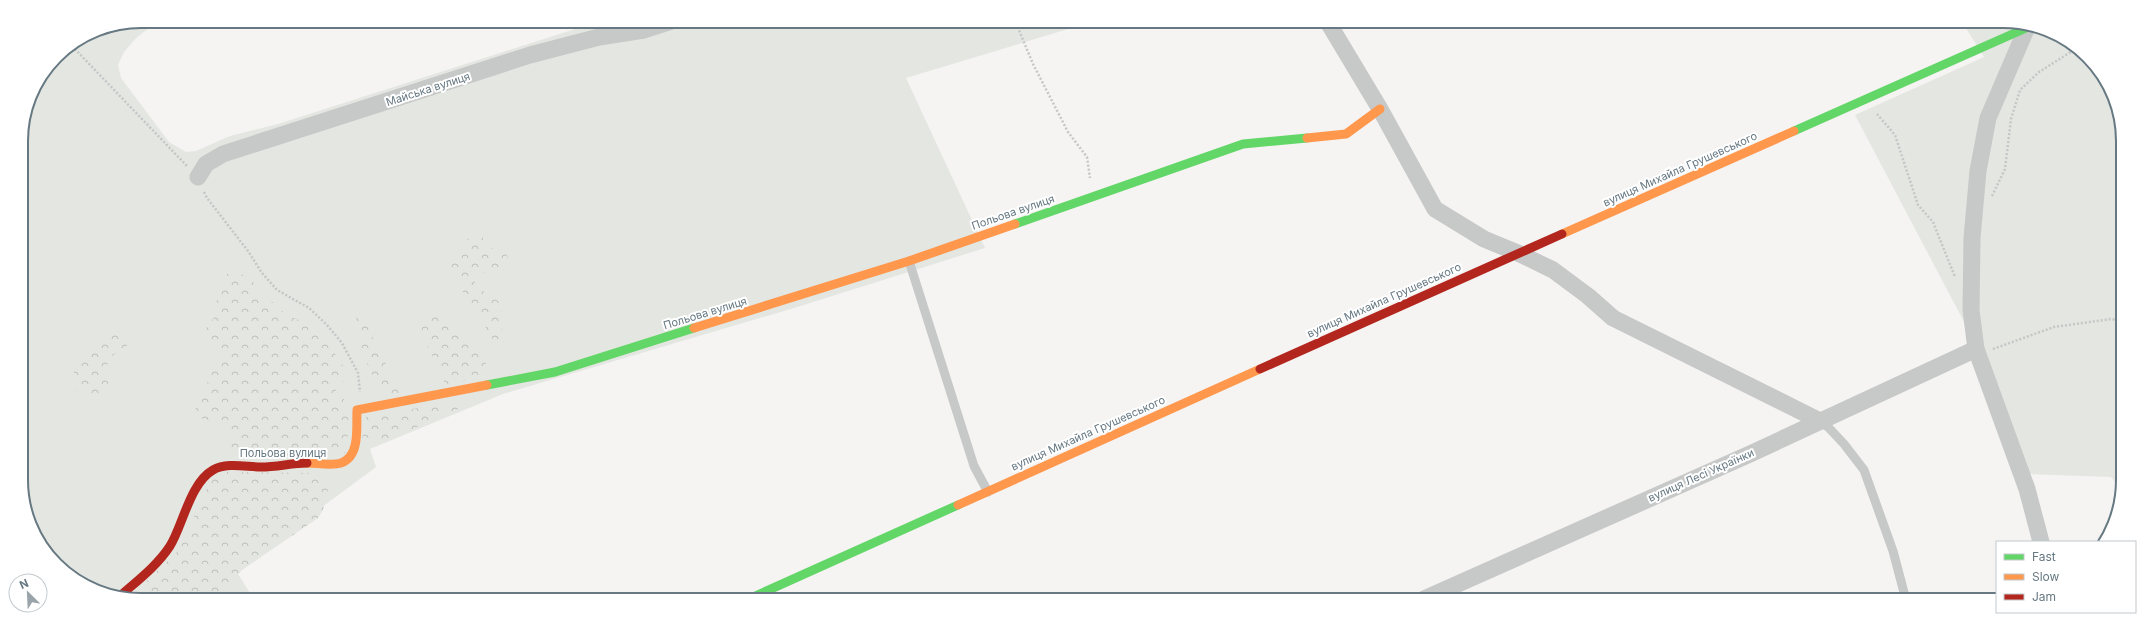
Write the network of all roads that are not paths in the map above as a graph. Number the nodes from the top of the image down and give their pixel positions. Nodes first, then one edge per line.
1 (650, 28) edge
2 (1331, 28) edge
3 (2021, 30) edge
4 (2025, 31) edge
5 (1380, 109) junction
6 (198, 177) road end
7 (1518, 253) junction
8 (909, 261) junction
9 (1978, 353) junction
10 (1820, 422) junction
11 (988, 492) junction
12 (2041, 541) edge
13 (125, 592) edge
14 (762, 593) edge
15 (1437, 593) edge
16 (1904, 593) edge

1 - 6 street, Майська вулиця
2 - 5 street
3 - 7 street, вулиця Михайла Грушевського
4 - 9 street
5 - 7 street
5 - 8 street, Польова вулиця
7 - 10 street
7 - 11 street, вулиця Михайла Грушевського
8 - 11 lane
8 - 13 street, Польова вулиця
9 - 10 street, вулиця Лесі Українки
9 - 12 street
10 - 15 street, вулиця Лесі Українки
10 - 16 lane
11 - 14 street, вулиця Михайла Грушевського

